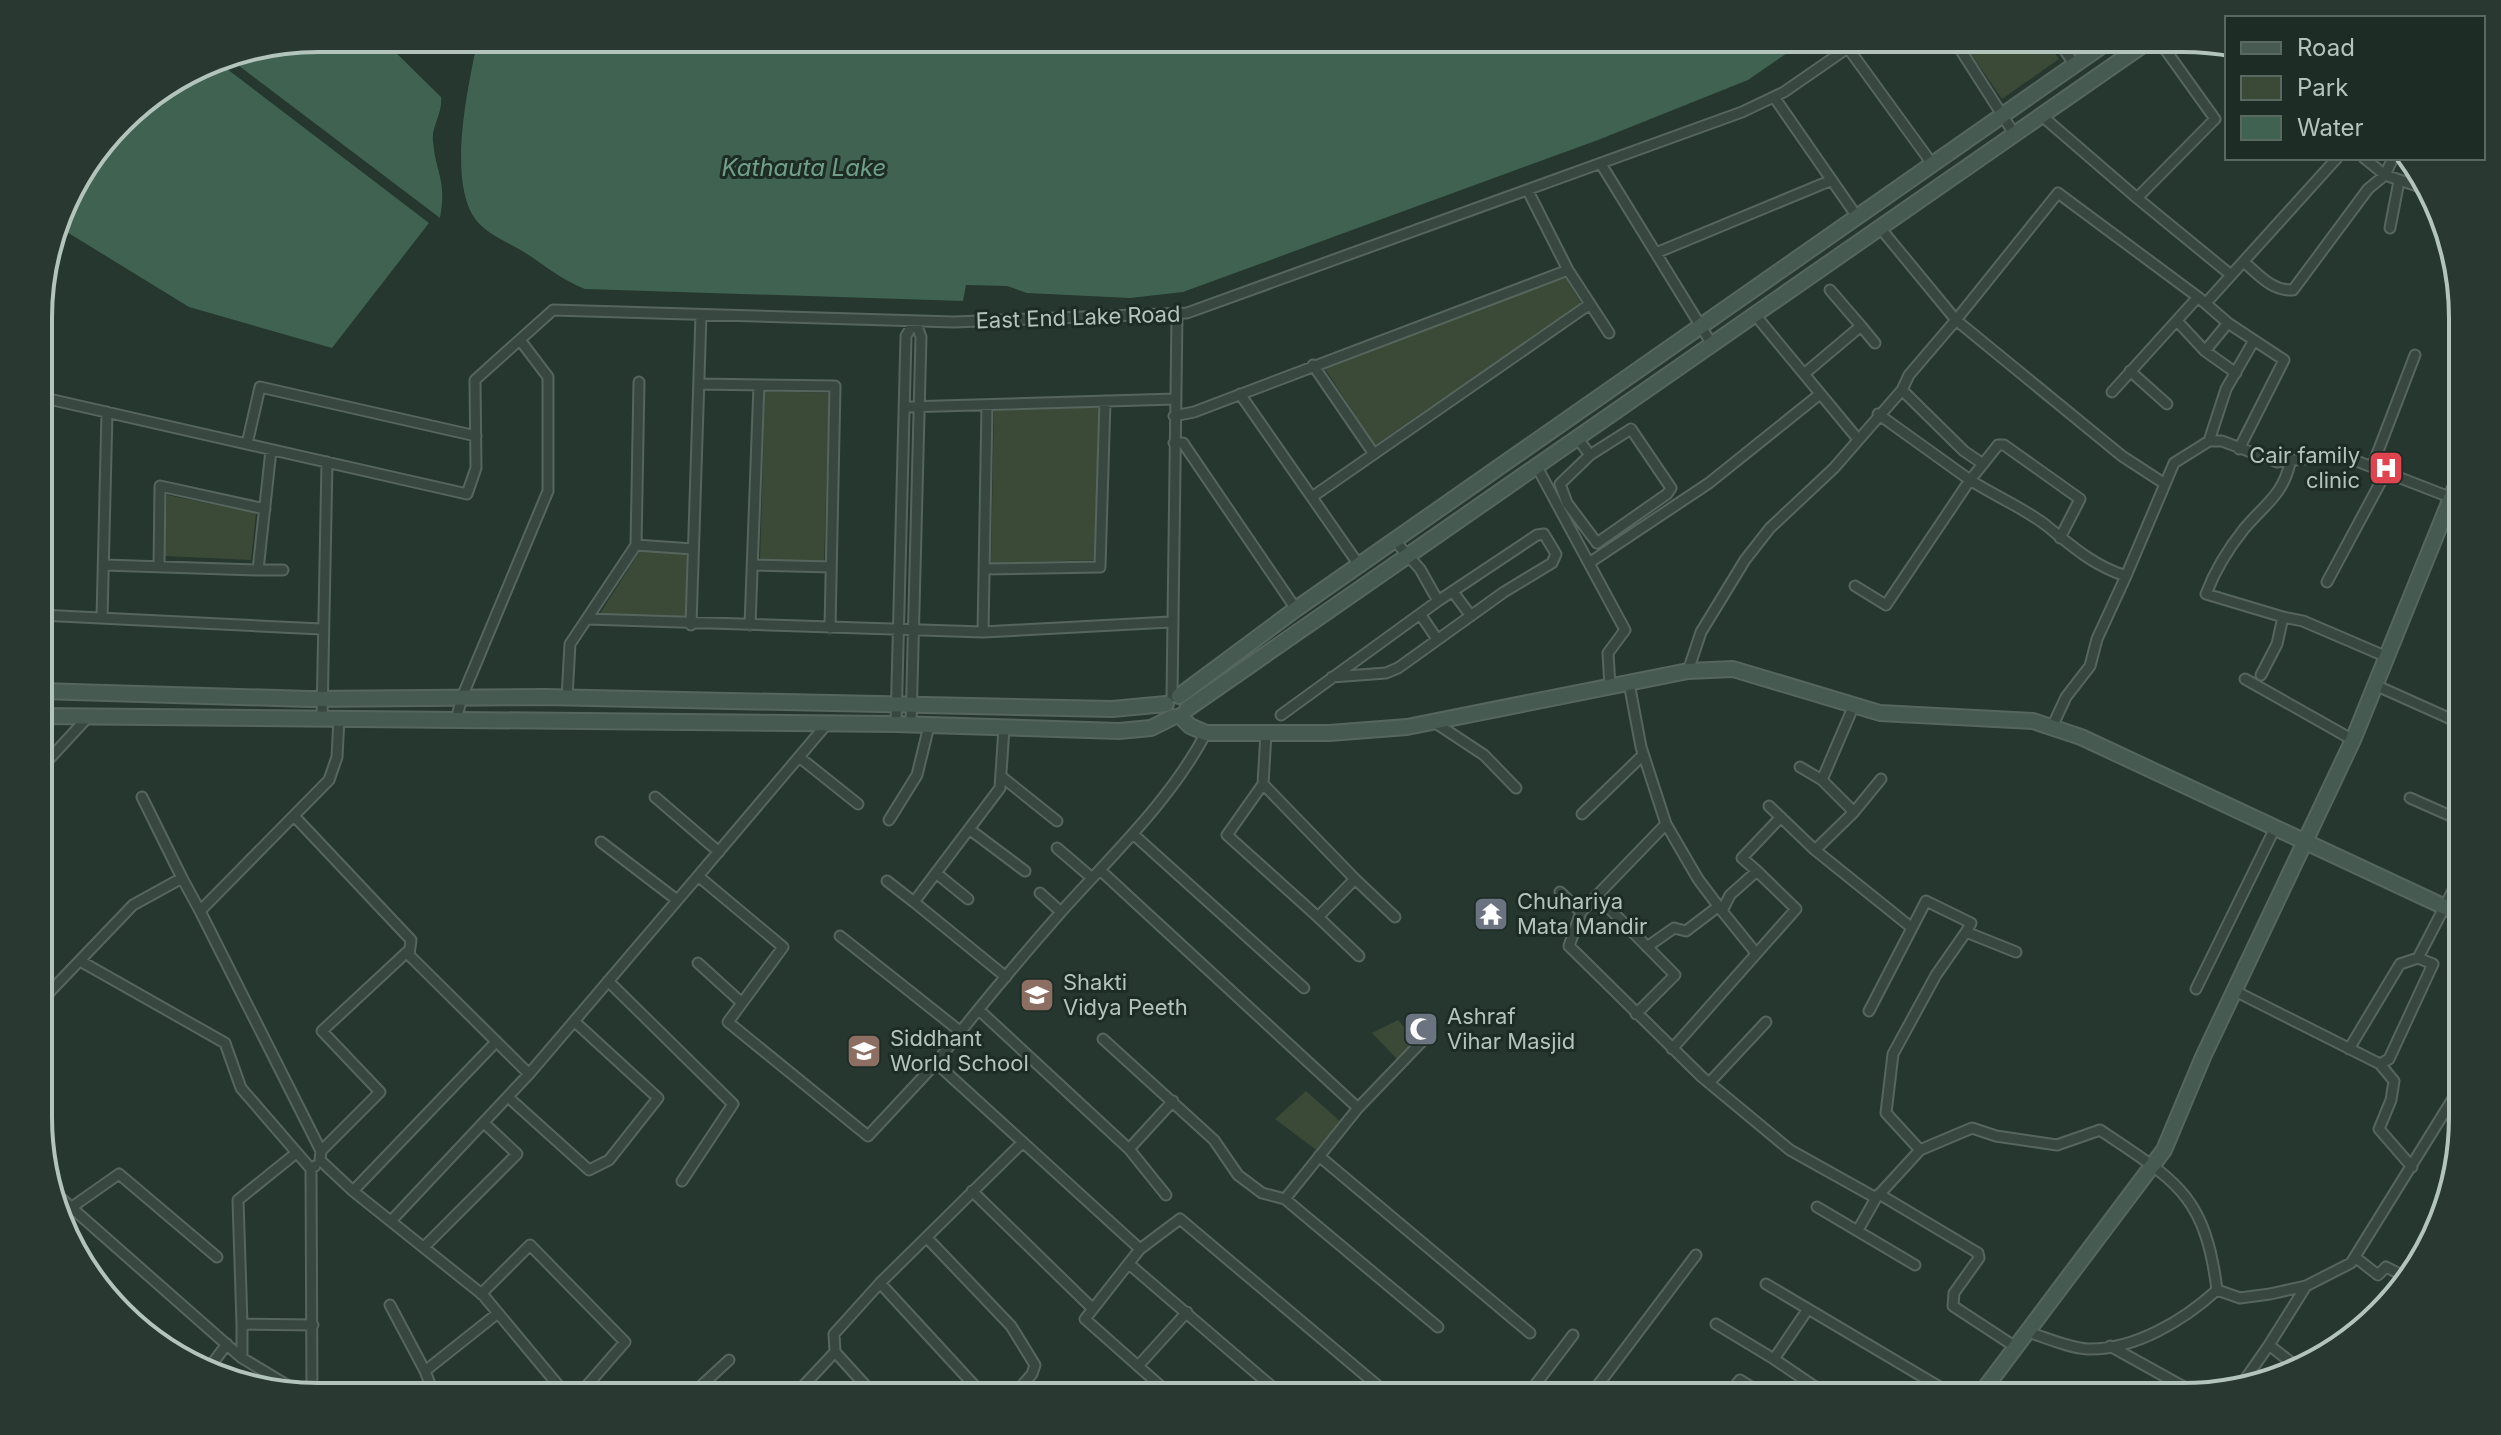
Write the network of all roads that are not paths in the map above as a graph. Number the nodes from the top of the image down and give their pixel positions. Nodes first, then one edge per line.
1 (1842, 52) edge
2 (1851, 52) edge
3 (1963, 52) edge
4 (2066, 52) edge
5 (2093, 52) edge
6 (2135, 52) edge
7 (2165, 52) edge
8 (2075, 65) junction
9 (1774, 97) junction
10 (2005, 114) junction
11 (2042, 116) junction
12 (2015, 135) junction
13 (2335, 160) edge
14 (2366, 160) edge
15 (2392, 160) edge
16 (1601, 164) junction
17 (1933, 165) junction
18 (2385, 175) junction
19 (1832, 180) junction
20 (2399, 181) junction
21 (2413, 185) edge
22 (1528, 191) junction
23 (2137, 198) junction
24 (1858, 218) junction
25 (2390, 228) dead end
26 (1881, 229) junction
27 (1656, 253) junction
28 (2244, 262) junction
29 (1568, 270) junction
30 (2231, 275) junction
31 (1830, 290) dead end
32 (2202, 300) junction
33 (1590, 304) junction
34 (1177, 314) junction
35 (701, 315) junction
36 (1756, 316) junction
37 (1956, 320) junction
38 (915, 321) junction
39 (2177, 321) junction
40 (2228, 323) junction
41 (1861, 326) junction
42 (1701, 327) junction
43 (1609, 333) dead end
44 (520, 340) junction
45 (2253, 342) junction
46 (1875, 343) dead end
47 (1713, 346) junction
48 (2205, 351) junction
49 (2415, 355) dead end
50 (1313, 365) junction
51 (2130, 371) junction
52 (2236, 373) junction
53 (1804, 374) junction
54 (639, 382) dead end
55 (699, 384) junction
56 (759, 385) junction
57 (1902, 390) junction
58 (2112, 392) dead end
59 (1240, 394) junction
60 (1820, 394) junction
61 (1175, 399) junction
62 (52, 400) edge
63 (1105, 401) junction
64 (2167, 404) dead end
65 (987, 405) junction
66 (905, 407) junction
67 (920, 407) junction
68 (107, 412) junction
69 (1878, 414) junction
70 (1174, 416) junction
71 (476, 436) junction
72 (1857, 438) junction
73 (1578, 439) junction
74 (2209, 441) junction
75 (1174, 443) junction
76 (247, 444) junction
77 (2239, 449) junction
78 (271, 450) junction
79 (1374, 454) junction
80 (1590, 455) junction
81 (327, 462) junction
82 (2290, 463) junction
83 (1983, 464) junction
84 (1537, 467) junction
85 (2372, 467) junction
86 (2386, 472) junction
87 (1970, 480) junction
88 (2165, 484) junction
89 (1312, 497) junction
90 (2448, 501) edge
91 (2448, 507) edge
92 (265, 509) junction
93 (2060, 538) junction
94 (1394, 540) junction
95 (636, 545) junction
96 (693, 549) junction
97 (1411, 561) junction
98 (1589, 563) junction
99 (104, 565) junction
100 (753, 565) junction
101 (1359, 565) junction
102 (159, 567) junction
103 (831, 567) junction
104 (984, 569) junction
105 (258, 570) junction
106 (283, 570) dead end
107 (2126, 576) junction
108 (2327, 582) dead end
109 (1855, 586) dead end
110 (1453, 592) junction
111 (1438, 601) junction
112 (1296, 609) junction
113 (1420, 614) junction
114 (52, 616) edge
115 (1471, 616) junction
116 (2283, 617) junction
117 (102, 618) junction
118 (587, 619) junction
119 (1170, 622) junction
120 (691, 625) junction
121 (750, 625) junction
122 (830, 628) junction
123 (321, 629) junction
124 (899, 630) junction
125 (914, 631) junction
126 (983, 632) junction
127 (1437, 639) junction
128 (2387, 657) junction
129 (1688, 671) junction
130 (2261, 675) dead end
131 (1332, 677) junction
132 (2245, 679) dead end
133 (1629, 683) junction
134 (2375, 685) junction
135 (1610, 687) junction
136 (52, 691) edge
137 (462, 697) junction
138 (567, 697) junction
139 (321, 698) junction
140 (905, 704) junction
141 (1854, 705) junction
142 (1176, 707) junction
143 (1281, 715) dead end
144 (52, 716) edge
145 (89, 716) junction
146 (322, 717) junction
147 (339, 718) junction
148 (2448, 718) edge
149 (456, 720) junction
150 (1434, 722) junction
151 (826, 725) junction
152 (903, 725) junction
153 (929, 726) junction
154 (2052, 727) junction
155 (1004, 728) junction
156 (1206, 733) junction
157 (1266, 733) junction
158 (2353, 740) junction
159 (1643, 755) junction
160 (52, 756) edge
161 (799, 757) junction
162 (1800, 767) dead end
163 (1002, 777) junction
164 (1881, 779) dead end
165 (1822, 780) junction
166 (1263, 784) junction
167 (1516, 788) dead end
168 (142, 797) dead end
169 (655, 797) dead end
170 (2410, 798) dead end
171 (858, 804) dead end
172 (1769, 806) dead end
173 (1854, 812) junction
174 (1582, 814) dead end
175 (2448, 815) edge
176 (295, 817) junction
177 (1781, 817) junction
178 (889, 820) dead end
179 (1057, 821) dead end
180 (1666, 824) junction
181 (2275, 828) junction
182 (969, 829) junction
183 (1133, 834) junction
184 (601, 842) dead end
185 (2307, 843) junction
186 (1057, 848) dead end
187 (1815, 850) junction
188 (719, 852) junction
189 (1100, 870) junction
190 (1025, 871) dead end
191 (1757, 871) junction
192 (936, 873) junction
193 (698, 876) junction
194 (182, 878) junction
195 (1092, 878) junction
196 (1355, 879) junction
197 (887, 881) dead end
198 (1560, 892) dead end
199 (1040, 893) dead end
200 (1597, 896) junction
201 (2448, 897) edge
202 (968, 899) dead end
203 (677, 900) junction
204 (914, 902) junction
205 (2443, 906) junction
206 (1721, 908) junction
207 (2448, 908) edge
208 (200, 911) junction
209 (1061, 912) junction
210 (1581, 912) junction
211 (1318, 917) junction
212 (1395, 917) dead end
213 (1912, 928) junction
214 (1966, 932) junction
215 (840, 936) dead end
216 (1647, 947) junction
217 (407, 952) junction
218 (2016, 952) dead end
219 (1756, 953) junction
220 (1359, 956) dead end
221 (2418, 958) junction
222 (82, 962) junction
223 (698, 963) dead end
224 (1006, 977) junction
225 (608, 981) junction
226 (1304, 988) dead end
227 (2196, 989) dead end
228 (52, 991) edge
229 (2235, 991) junction
230 (742, 1003) junction
231 (979, 1010) junction
232 (1869, 1011) dead end
233 (1636, 1014) junction
234 (575, 1022) junction
235 (1766, 1022) dead end
236 (961, 1032) junction
237 (1431, 1032) dead end
238 (1103, 1039) dead end
239 (496, 1042) junction
240 (1672, 1049) junction
241 (2349, 1049) junction
242 (936, 1063) junction
243 (2380, 1064) junction
244 (529, 1074) junction
245 (1709, 1083) junction
246 (508, 1097) junction
247 (1173, 1101) junction
248 (2448, 1107) edge
249 (1358, 1108) junction
250 (484, 1123) junction
251 (1023, 1142) junction
252 (1129, 1149) junction
253 (1920, 1150) junction
254 (295, 1154) junction
255 (320, 1156) junction
256 (1319, 1156) junction
257 (2154, 1166) junction
258 (2412, 1167) junction
259 (311, 1169) junction
260 (682, 1181) dead end
261 (353, 1191) junction
262 (972, 1191) junction
263 (1166, 1195) dead end
264 (1878, 1196) junction
265 (1285, 1199) junction
266 (66, 1202) edge
267 (72, 1207) junction
268 (1817, 1207) dead end
269 (391, 1221) junction
270 (1858, 1230) junction
271 (928, 1239) junction
272 (424, 1247) junction
273 (1140, 1249) junction
274 (1696, 1255) dead end
275 (217, 1257) dead end
276 (2355, 1257) junction
277 (1129, 1264) junction
278 (1915, 1265) dead end
279 (2398, 1273) edge
280 (880, 1283) junction
281 (1766, 1284) dead end
282 (2306, 1286) junction
283 (2217, 1290) junction
284 (481, 1294) junction
285 (390, 1305) dead end
286 (1093, 1309) junction
287 (1808, 1309) junction
288 (1187, 1312) junction
289 (498, 1313) junction
290 (242, 1324) junction
291 (1716, 1324) dead end
292 (313, 1325) junction
293 (1438, 1327) dead end
294 (2028, 1332) junction
295 (1530, 1333) dead end
296 (1573, 1335) dead end
297 (227, 1344) junction
298 (2269, 1345) junction
299 (2110, 1346) junction
300 (2017, 1348) junction
301 (835, 1352) junction
302 (242, 1358) junction
303 (1774, 1359) junction
304 (729, 1360) dead end
305 (2289, 1361) edge
306 (214, 1362) edge
307 (1138, 1366) junction
308 (425, 1371) junction
309 (2249, 1374) edge
310 (279, 1380) edge
311 (1267, 1382) edge
312 (1374, 1382) edge
313 (1537, 1382) edge
314 (1600, 1382) edge
315 (1808, 1382) edge
316 (1932, 1382) edge
317 (1991, 1382) edge
318 (2174, 1382) edge
319 (312, 1383) edge
320 (427, 1383) edge
321 (553, 1383) edge
322 (589, 1383) edge
323 (704, 1383) edge
324 (810, 1383) edge
325 (863, 1383) edge
326 (972, 1383) edge
327 (1025, 1383) edge
328 (1157, 1383) edge

1 - 9 street, East End Lake Road
2 - 17 street
3 - 10 street
4 - 8 street
5 - 8 street
6 - 11 street
7 - 23 street
8 - 10 street
9 - 16 street, East End Lake Road
9 - 19 street
10 - 12 street
10 - 17 street
11 - 12 street
11 - 23 street
12 - 26 street
13 - 28 street
14 - 18 street
15 - 18 street
16 - 22 street, East End Lake Road
16 - 27 street
17 - 24 street
18 - 20 street
18 - 28 street
19 - 24 street
19 - 27 street
20 - 21 street
20 - 25 street
22 - 29 street
22 - 34 street, East End Lake Road
23 - 30 street
24 - 42 street
26 - 36 street
26 - 37 street
27 - 42 street
28 - 30 street
29 - 33 street
29 - 50 street
30 - 32 street
31 - 41 street
32 - 37 street
32 - 39 street
32 - 40 street
33 - 43 street
33 - 79 street
34 - 38 street, East End Lake Road
34 - 61 street
35 - 38 street, East End Lake Road
35 - 44 street, East End Lake Road
35 - 55 street
36 - 47 street
36 - 53 street
37 - 57 street
37 - 88 street
38 - 66 street
38 - 67 street
39 - 48 street
39 - 51 street
40 - 45 street
40 - 48 street
41 - 46 street
41 - 53 street
42 - 47 street
42 - 94 street
44 - 71 street, East End Lake Road
44 - 137 street
45 - 52 street
45 - 77 street
47 - 73 street
48 - 52 street
49 - 85 street
50 - 59 street
50 - 79 street
51 - 58 street
51 - 64 street
52 - 74 street
53 - 60 street
54 - 95 street
55 - 56 street
55 - 96 street
56 - 100 street
56 - 103 street
57 - 69 street
57 - 83 street
59 - 70 street
59 - 89 street
60 - 72 street
60 - 98 street
61 - 63 street
61 - 70 street
62 - 68 street
63 - 65 street
63 - 104 street
65 - 67 street
65 - 104 street
66 - 67 street
66 - 124 street
67 - 125 street
68 - 76 street
68 - 99 street
69 - 72 street
69 - 87 street
70 - 75 street
71 - 76 street
71 - 81 street, East End Lake Road
72 - 129 street
73 - 80 street
73 - 84 street
74 - 77 street
74 - 88 street
75 - 112 street
75 - 119 street
76 - 78 street
77 - 82 street
78 - 81 street
78 - 92 street
79 - 89 street
80 - 80 street
81 - 123 street
82 - 85 street
82 - 116 street
83 - 87 street
83 - 93 street
84 - 97 street
84 - 98 street
85 - 86 street
86 - 90 street
86 - 108 street
87 - 93 street
87 - 109 street
88 - 107 street
89 - 101 street
91 - 128 street
92 - 102 street
92 - 105 street
93 - 107 street
94 - 97 street
94 - 101 street
95 - 96 street
95 - 118 street
96 - 120 street
97 - 111 street
97 - 142 street
98 - 135 street
99 - 102 street
99 - 117 street
100 - 103 street
100 - 121 street
101 - 112 street
102 - 105 street
103 - 122 street
104 - 126 street
105 - 106 street
107 - 154 street
110 - 111 street
110 - 115 street
110 - 115 street
111 - 113 street
112 - 142 street
113 - 127 street
113 - 131 street
114 - 117 street
115 - 127 street
116 - 128 street
116 - 130 street
117 - 123 street
118 - 120 street
118 - 138 street
119 - 126 street
119 - 142 street
120 - 121 street
121 - 122 street
122 - 124 street
123 - 139 street
124 - 125 street
124 - 140 street
125 - 126 street
125 - 140 street
127 - 131 street
128 - 134 street
129 - 133 street
129 - 141 street
131 - 143 street
132 - 158 street
133 - 135 street
133 - 159 street
134 - 148 street
134 - 158 street
135 - 150 street
136 - 139 street
137 - 138 street
137 - 139 street
137 - 149 street
138 - 140 street
139 - 146 street
140 - 142 street
140 - 152 street
140 - 152 street
141 - 154 street
141 - 165 street
142 - 155 street
142 - 156 street
144 - 145 street
145 - 146 street
145 - 160 street
146 - 147 street
147 - 149 street
147 - 176 street
149 - 151 street
150 - 157 street
150 - 167 street
151 - 152 street
151 - 161 street
152 - 153 street
153 - 155 street
153 - 178 street
154 - 181 street
155 - 163 street
156 - 157 street
156 - 183 street
157 - 166 street
158 - 185 street
159 - 174 street
159 - 180 street
161 - 171 street
161 - 188 street
162 - 165 street
163 - 179 street
163 - 182 street
164 - 173 street
165 - 173 street
166 - 196 street
166 - 211 street
168 - 194 street
169 - 188 street
170 - 175 street
172 - 177 street
173 - 187 street
176 - 208 street
176 - 217 street
177 - 187 street
177 - 191 street
180 - 200 street
180 - 206 street
181 - 185 street
181 - 227 street
182 - 190 street
182 - 192 street
183 - 189 street
183 - 226 street
184 - 203 street
185 - 205 street
185 - 229 street
186 - 195 street
187 - 213 street
188 - 193 street
189 - 195 street
189 - 249 street
191 - 206 street
191 - 219 street
192 - 202 street
192 - 204 street
193 - 203 street
193 - 230 street
194 - 208 street
194 - 222 street
195 - 209 street
196 - 211 street
196 - 212 street
197 - 204 street
198 - 210 street
199 - 209 street
200 - 210 street
200 - 216 street
201 - 205 street
203 - 225 street
204 - 224 street
205 - 207 street
205 - 221 street
206 - 216 street
206 - 219 street
208 - 255 street
209 - 224 street
210 - 233 street
211 - 220 street
213 - 214 street
213 - 232 street
214 - 218 street
214 - 253 street
215 - 236 street
216 - 233 street
217 - 239 street
217 - 255 street
219 - 240 street
221 - 241 street
221 - 243 street
222 - 228 street
222 - 254 street
223 - 230 street
224 - 231 street
225 - 234 street
225 - 260 street
229 - 241 street
229 - 257 street
230 - 242 street
231 - 236 street
231 - 252 street
233 - 240 street
234 - 244 street
234 - 246 street
235 - 245 street
236 - 242 street
237 - 249 street
238 - 247 street
239 - 244 street
239 - 261 street
240 - 245 street
241 - 243 street
242 - 251 street
243 - 258 street
244 - 246 street
245 - 264 street
246 - 250 street
247 - 252 street
247 - 265 street
248 - 258 street
249 - 256 street
250 - 269 street
250 - 272 street
251 - 262 street
251 - 273 street
252 - 263 street
253 - 257 street
253 - 264 street
254 - 259 street
254 - 290 street
255 - 259 street
255 - 261 street
256 - 265 street
256 - 295 street
257 - 283 street
257 - 294 street
258 - 276 street
259 - 292 street
261 - 269 street
262 - 271 street
262 - 286 street
264 - 270 street
264 - 300 street
265 - 293 street
266 - 267 street
267 - 275 street
267 - 297 street
268 - 270 street
269 - 272 street
270 - 278 street
271 - 280 street
271 - 327 street
272 - 284 street
273 - 277 street
273 - 312 street
274 - 314 street
276 - 279 street
276 - 282 street
277 - 286 street
277 - 288 street
280 - 301 street
280 - 326 street
281 - 287 street
282 - 283 street
282 - 298 street
283 - 299 street
284 - 289 street
284 - 322 street
285 - 308 street
286 - 307 street
287 - 303 street
287 - 316 street
288 - 307 street
288 - 311 street
289 - 308 street
289 - 321 street
290 - 292 street
290 - 302 street
291 - 303 street
292 - 319 street
294 - 299 street
294 - 300 street
296 - 313 street
297 - 302 street
297 - 306 street
298 - 305 street
298 - 309 street
299 - 318 street
300 - 317 street
301 - 324 street
301 - 325 street
302 - 310 street
303 - 315 street
304 - 323 street
307 - 328 street
308 - 320 street

